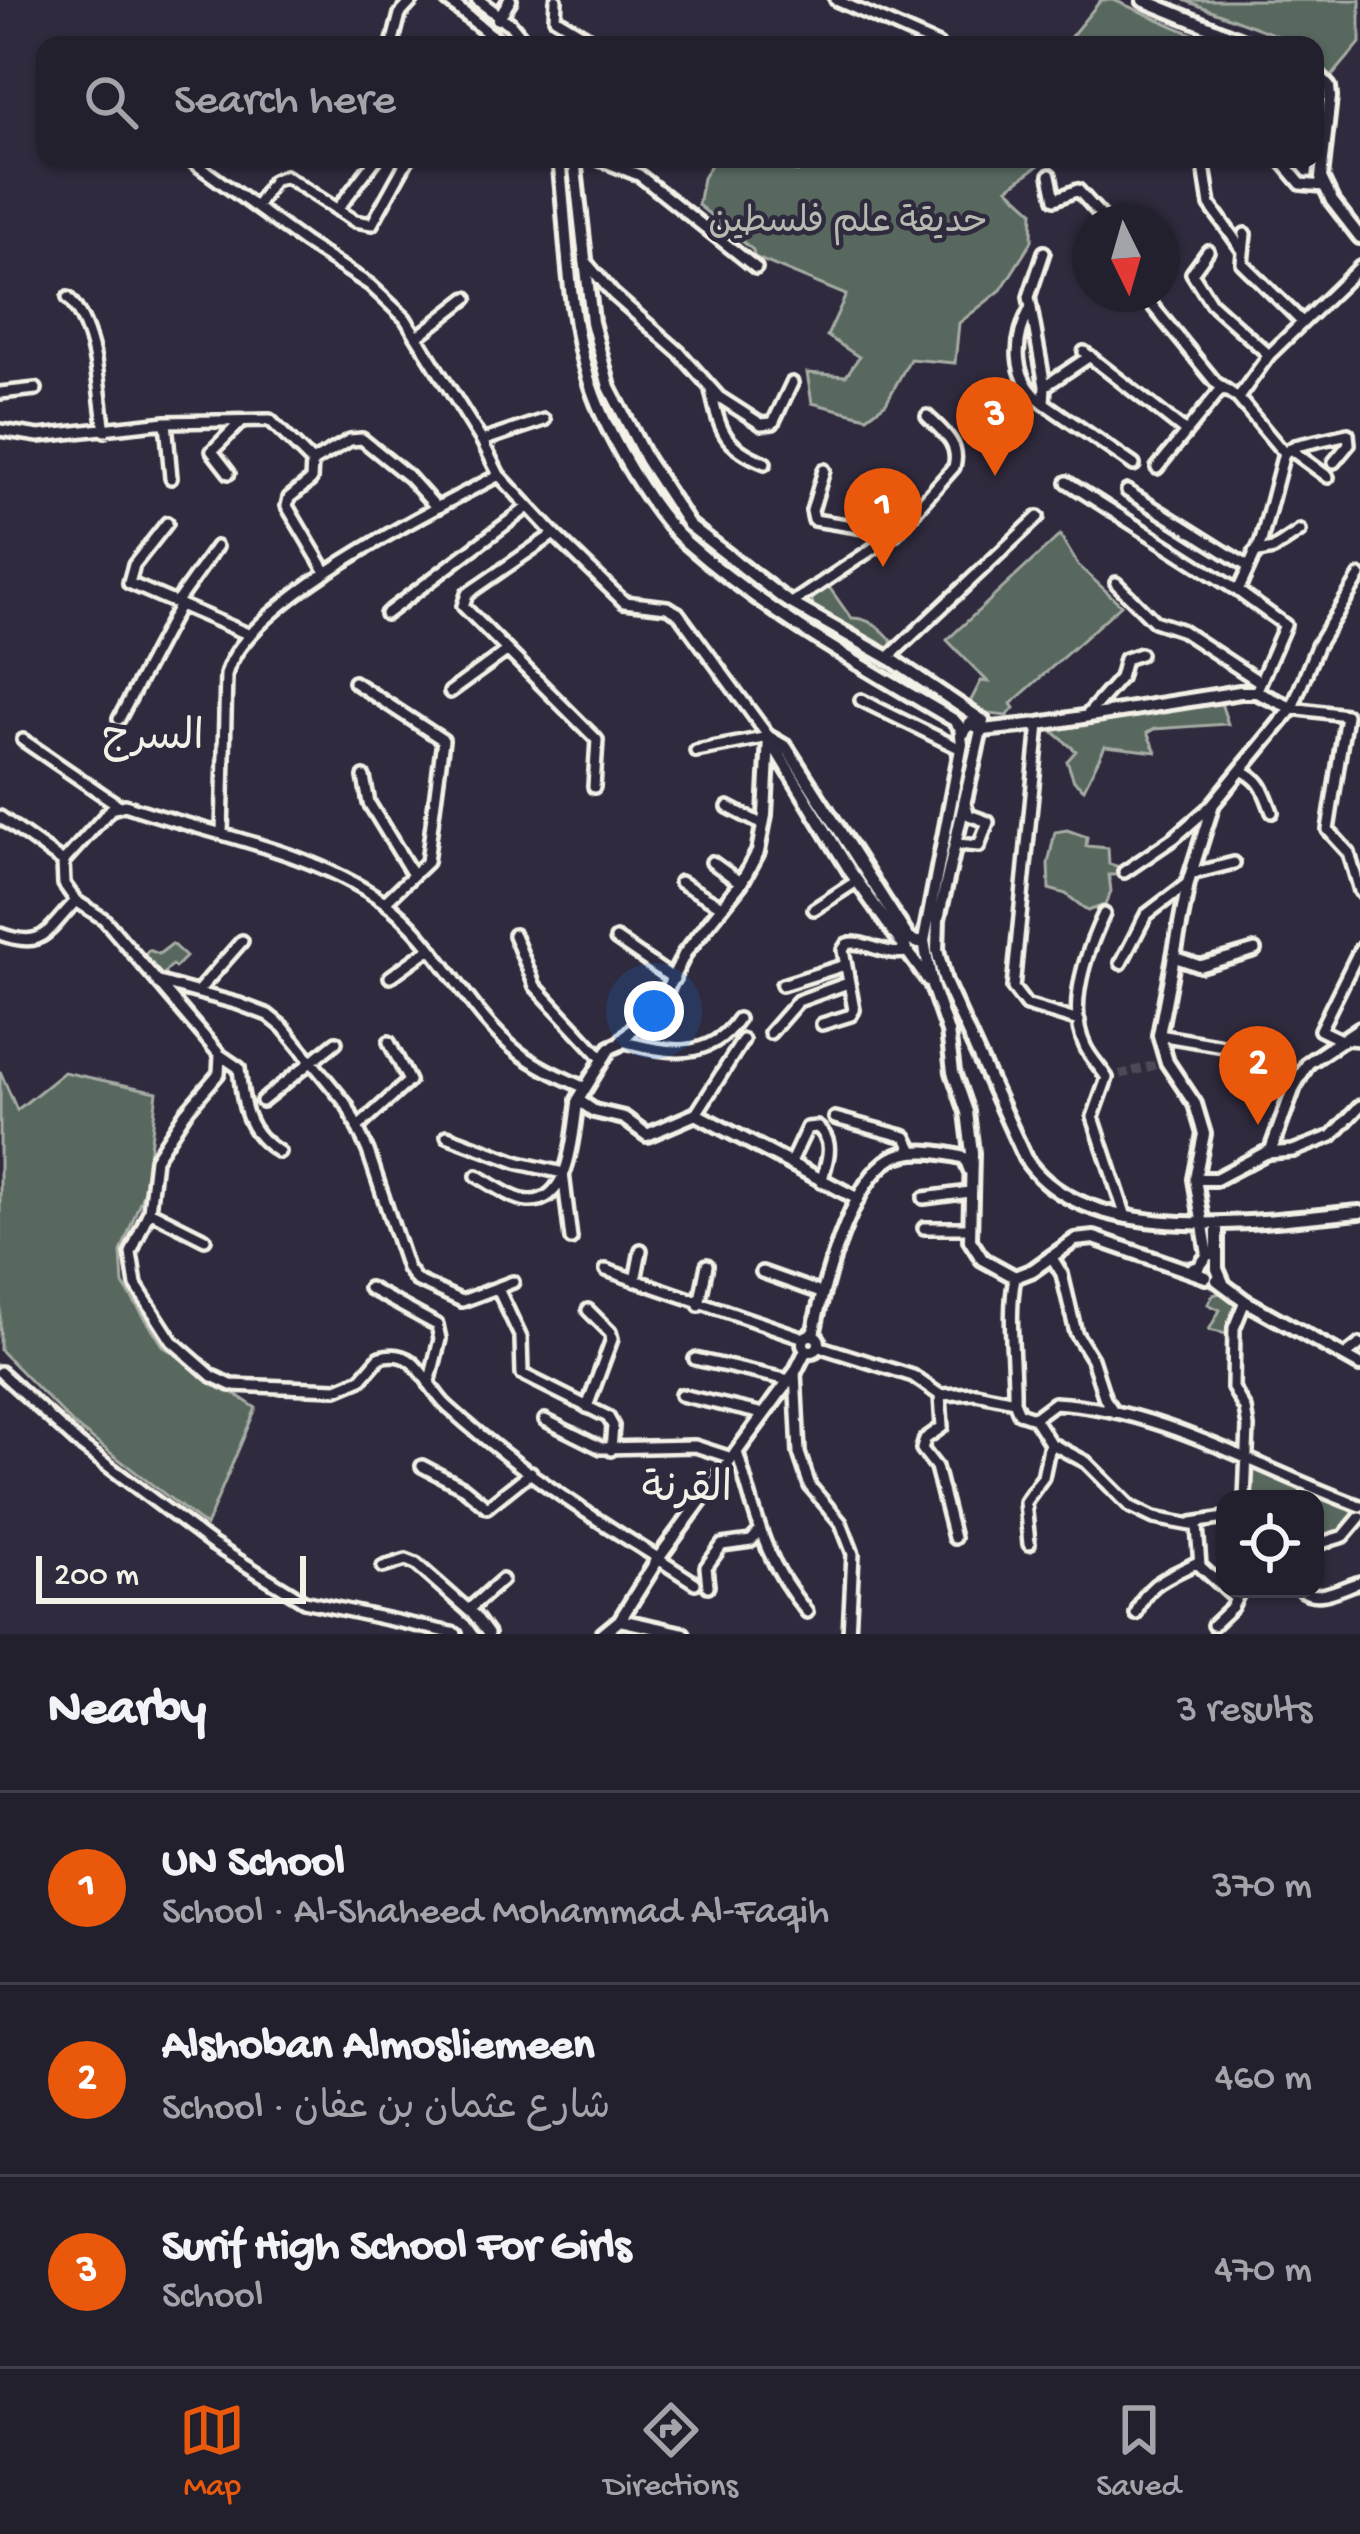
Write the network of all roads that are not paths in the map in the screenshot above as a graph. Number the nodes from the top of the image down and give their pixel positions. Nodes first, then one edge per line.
1 (413, 0) edge
2 (448, 0) edge
3 (478, 0) edge
4 (510, 0) edge
5 (556, 0) edge
6 (836, 0) edge
7 (1142, 0) edge
8 (500, 16) junction
9 (490, 32) junction
10 (394, 36) edge
11 (486, 36) edge
12 (494, 36) edge
13 (519, 36) edge
14 (585, 36) edge
15 (918, 36) edge
16 (1231, 36) edge
17 (1324, 82) edge
18 (1324, 137) edge
19 (202, 168) edge
20 (369, 168) edge
21 (403, 168) edge
22 (560, 168) edge
23 (575, 168) edge
24 (621, 168) edge
25 (1204, 168) edge
26 (1288, 168) edge
27 (1321, 168) edge
28 (1050, 175) dead end
29 (1324, 186) junction
30 (1091, 204) edge
31 (256, 207) junction
32 (337, 209) junction
33 (1245, 234) dead end
34 (1360, 237) edge
35 (1208, 251) dead end
36 (1243, 251) junction
37 (1043, 253) dead end
38 (585, 261) junction
39 (1360, 267) edge
40 (756, 268) dead end
41 (68, 298) dead end
42 (467, 298) dead end
43 (1031, 308) junction
44 (1158, 312) edge
45 (1302, 322) junction
46 (417, 337) junction
47 (1269, 355) junction
48 (792, 383) dead end
49 (1045, 386) junction
50 (1222, 388) junction
51 (36, 389) dead end
52 (711, 390) junction
53 (0, 393) edge
54 (1238, 398) junction
55 (1044, 403) junction
56 (927, 416) dead end
57 (242, 421) junction
58 (544, 421) dead end
59 (166, 422) junction
60 (106, 430) junction
61 (1186, 432) junction
62 (2, 434) edge
63 (482, 441) junction
64 (1287, 451) junction
65 (312, 462) junction
66 (1334, 462) dead end
67 (765, 463) dead end
68 (1134, 465) dead end
69 (1156, 468) dead end
70 (824, 470) dead end
71 (229, 473) dead end
72 (499, 475) junction
73 (1328, 477) dead end
74 (171, 478) dead end
75 (1067, 482) dead end
76 (1126, 491) dead end
77 (528, 507) junction
78 (436, 508) junction
79 (1038, 517) dead end
80 (167, 523) dead end
81 (1300, 531) dead end
82 (896, 533) junction
83 (554, 534) junction
84 (216, 547) dead end
85 (1254, 554) junction
86 (1247, 566) junction
87 (326, 572) junction
88 (1360, 576) edge
89 (1116, 583) dead end
90 (1238, 591) junction
91 (178, 603) junction
92 (792, 604) junction
93 (386, 614) dead end
94 (250, 635) junction
95 (505, 652) junction
96 (1139, 654) dead end
97 (888, 658) junction
98 (354, 682) dead end
99 (1258, 687) junction
100 (450, 692) dead end
101 (861, 700) dead end
102 (1292, 708) junction
103 (1360, 713) edge
104 (1088, 714) junction
105 (1346, 715) junction
106 (119, 718) dead end
107 (1039, 724) junction
108 (983, 730) junction
109 (769, 737) junction
110 (23, 740) dead end
111 (962, 746) junction
112 (696, 751) dead end
113 (1241, 770) junction
114 (364, 777) dead end
115 (594, 787) dead end
116 (963, 801) junction
117 (1213, 804) junction
118 (118, 806) junction
119 (728, 807) dead end
120 (1272, 812) dead end
121 (0, 817) edge
122 (763, 825) junction
123 (944, 830) junction
124 (222, 834) junction
125 (957, 844) junction
126 (63, 862) junction
127 (712, 862) dead end
128 (1234, 863) dead end
129 (1124, 872) dead end
130 (413, 875) junction
131 (1190, 878) junction
132 (680, 881) dead end
133 (857, 881) junction
134 (741, 884) junction
135 (1360, 891) edge
136 (76, 901) junction
137 (385, 902) junction
138 (723, 907) junction
139 (814, 909) dead end
140 (1104, 914) dead end
141 (0, 934) edge
142 (514, 935) dead end
143 (616, 939) dead end
144 (904, 940) junction
145 (242, 941) dead end
146 (429, 949) junction
147 (1360, 949) edge
148 (1255, 950) dead end
149 (930, 951) junction
150 (1174, 957) junction
151 (1120, 963) dead end
152 (845, 965) junction
153 (390, 977) dead end
154 (674, 979) junction
155 (156, 981) junction
156 (848, 983) junction
157 (782, 985) dead end
158 (933, 991) junction
159 (198, 992) junction
160 (951, 993) junction
161 (738, 1019) dead end
162 (1078, 1022) junction
163 (822, 1024) dead end
164 (1360, 1028) edge
165 (770, 1034) dead end
166 (1160, 1034) junction
167 (743, 1040) dead end
168 (1350, 1040) edge
169 (622, 1041) junction
170 (336, 1042) dead end
171 (388, 1042) dead end
172 (1229, 1047) dead end
173 (220, 1055) junction
174 (602, 1058) junction
175 (309, 1062) junction
176 (580, 1094) junction
177 (262, 1101) dead end
178 (1360, 1106) edge
179 (696, 1114) junction
180 (835, 1118) dead end
181 (357, 1129) junction
182 (447, 1136) dead end
183 (971, 1141) junction
184 (913, 1150) junction
185 (279, 1152) dead end
186 (1268, 1153) junction
187 (955, 1155) junction
188 (790, 1164) junction
189 (563, 1172) junction
190 (971, 1174) junction
191 (477, 1176) dead end
192 (1195, 1178) junction
193 (821, 1182) junction
194 (970, 1192) junction
195 (857, 1198) junction
196 (924, 1198) dead end
197 (149, 1211) junction
198 (1360, 1212) edge
199 (1217, 1224) junction
200 (1201, 1225) junction
201 (1120, 1226) junction
202 (924, 1228) dead end
203 (969, 1228) junction
204 (571, 1238) dead end
205 (205, 1239) dead end
206 (1128, 1247) junction
207 (641, 1250) dead end
208 (1051, 1256) junction
209 (707, 1265) dead end
210 (606, 1270) dead end
211 (1186, 1270) junction
212 (762, 1272) dead end
213 (1015, 1277) junction
214 (1217, 1278) junction
215 (634, 1281) junction
216 (513, 1282) dead end
217 (369, 1288) dead end
218 (498, 1289) junction
219 (821, 1293) junction
220 (1245, 1301) junction
221 (699, 1305) junction
222 (588, 1310) dead end
223 (810, 1342) junction
224 (1360, 1344) edge
225 (1346, 1354) junction
226 (695, 1359) dead end
227 (1360, 1365) edge
228 (0, 1372) edge
229 (792, 1376) junction
230 (429, 1384) junction
231 (681, 1396) dead end
232 (940, 1396) junction
233 (1014, 1401) junction
234 (587, 1407) junction
235 (1114, 1412) junction
236 (763, 1414) junction
237 (1034, 1418) junction
238 (545, 1420) dead end
239 (1050, 1443) junction
240 (611, 1450) junction
241 (734, 1455) junction
242 (1247, 1456) junction
243 (422, 1466) dead end
244 (531, 1472) junction
245 (1245, 1490) edge
246 (1360, 1506) edge
247 (1360, 1516) edge
248 (1216, 1519) edge
249 (1192, 1523) junction
250 (759, 1532) junction
251 (954, 1538) dead end
252 (1324, 1542) edge
253 (1029, 1544) dead end
254 (658, 1558) junction
255 (1198, 1562) junction
256 (383, 1567) dead end
257 (1216, 1576) edge
258 (502, 1580) dead end
259 (695, 1582) dead end
260 (1360, 1582) edge
261 (708, 1586) dead end
262 (1324, 1594) edge
263 (1236, 1598) edge
264 (467, 1610) junction
265 (807, 1612) dead end
266 (1136, 1614) dead end
267 (1213, 1625) dead end
268 (628, 1626) edge
269 (455, 1634) edge
270 (488, 1634) edge
271 (602, 1634) edge
272 (683, 1634) edge
273 (849, 1634) edge

1 - 10 street
2 - 9 main road
3 - 8 main road
4 - 8 main road
5 - 14 street
6 - 15 street
7 - 16 main road
8 - 9 main road
8 - 13 main road
9 - 11 street
9 - 12 main road
17 - 18 main road
19 - 31 street
20 - 32 street
21 - 32 street
22 - 111 main road
23 - 38 main road
24 - 40 street
25 - 36 street
26 - 29 street
27 - 29 main road
28 - 30 street
29 - 34 main road
31 - 32 street
31 - 46 street
33 - 36 street
35 - 47 street
36 - 45 street
37 - 43 street
38 - 52 street
38 - 92 main road
39 - 45 street
41 - 60 street
42 - 46 street
43 - 49 street
43 - 55 street
44 - 50 street
45 - 47 street
46 - 63 street
47 - 54 street
48 - 52 street
49 - 55 street
49 - 61 street
50 - 54 street
50 - 61 street
51 - 53 street
52 - 67 street
54 - 64 street
55 - 68 street
56 - 82 street
57 - 59 street
57 - 65 street
57 - 71 street
58 - 63 street
59 - 60 street
59 - 74 street
60 - 62 street
61 - 69 street
63 - 72 street
64 - 66 street
64 - 73 street
64 - 85 street
65 - 78 street
65 - 87 street
70 - 82 street
72 - 77 street
72 - 78 street
75 - 90 street
76 - 86 street
77 - 83 street
77 - 93 street
78 - 87 street
79 - 97 street
80 - 91 street
81 - 85 street
82 - 92 street
83 - 95 street
83 - 109 street
84 - 91 street
85 - 86 street
86 - 90 street
87 - 94 street
88 - 102 street
89 - 99 street
90 - 99 street
91 - 94 street
91 - 106 street
92 - 97 main road
94 - 124 street
95 - 100 street
95 - 115 street
96 - 104 street
97 - 108 main road
98 - 130 street
99 - 102 main road
99 - 104 main road
101 - 111 street
102 - 105 street
102 - 113 main road
103 - 105 street
104 - 107 main road
105 - 135 street
107 - 108 main road
107 - 162 street
108 - 111 main road
108 - 116 main road
109 - 112 street
109 - 122 main road
109 - 133 main road
109 - 144 main road
110 - 118 street
111 - 123 main road
113 - 117 main road
113 - 120 street
114 - 130 street
116 - 125 main road
116 - 125 street
117 - 129 street
117 - 131 main road
118 - 124 street
118 - 126 street
119 - 122 street
121 - 126 street
122 - 134 main road
123 - 125 main road
123 - 149 main road
124 - 137 street
125 - 149 main road
126 - 136 street
127 - 134 street
128 - 131 street
130 - 137 street
131 - 150 main road
131 - 151 street
132 - 138 street
133 - 139 street
133 - 144 main road
134 - 138 main road
136 - 141 street
136 - 155 street
137 - 146 street
138 - 154 main road
140 - 162 street
142 - 174 street
143 - 154 street
144 - 149 main road
144 - 152 street
144 - 158 main road
145 - 159 street
146 - 153 street
146 - 176 street
147 - 168 street
148 - 150 street
149 - 158 main road
149 - 160 main road
150 - 166 main road
152 - 156 street
152 - 157 street
154 - 169 main road
155 - 159 street
155 - 173 street
156 - 163 street
156 - 165 street
158 - 160 main road
158 - 183 main road
159 - 175 street
160 - 201 main road
161 - 169 street
162 - 201 street
164 - 168 main road
166 - 172 street
166 - 192 main road
167 - 179 street
168 - 186 main road
169 - 174 main road
170 - 175 street
171 - 181 street
173 - 185 street
173 - 197 street
174 - 176 main road
175 - 177 street
175 - 181 street
176 - 179 main road
176 - 189 street
178 - 186 street
179 - 188 main road
180 - 184 street
181 - 218 street
182 - 189 street
183 - 187 main road
183 - 190 main road
184 - 187 main road
184 - 195 main road
186 - 192 main road
187 - 190 main road
188 - 193 main road
188 - 193 street
189 - 191 street
189 - 204 street
190 - 194 main road
192 - 200 main road
193 - 195 main road
194 - 196 street
194 - 203 main road
195 - 219 main road
197 - 205 street
197 - 230 street
198 - 199 main road
199 - 200 main road
199 - 214 main road
200 - 201 main road
200 - 211 main road
201 - 206 main road
202 - 203 street
203 - 213 main road
206 - 208 main road
206 - 211 main road
207 - 215 street
208 - 213 main road
208 - 235 street
209 - 221 street
210 - 215 street
211 - 214 main road
212 - 219 street
213 - 233 street
214 - 220 main road
215 - 221 street
216 - 218 street
217 - 230 street
218 - 234 street
219 - 223 main road
220 - 225 main road
220 - 242 street
221 - 223 street
222 - 234 street
223 - 229 main road
223 - 232 street
224 - 225 street
225 - 227 main road
226 - 229 street
228 - 269 street
229 - 236 main road
229 - 273 street
230 - 244 street
231 - 236 street
232 - 233 street
232 - 251 street
233 - 237 street
234 - 240 street
235 - 237 street
235 - 242 street
236 - 241 main road
237 - 239 street
238 - 240 street
239 - 249 street
239 - 253 street
240 - 241 street
241 - 250 street
241 - 254 main road
242 - 245 street
242 - 246 street
243 - 244 street
244 - 254 street
247 - 252 street
248 - 249 street
249 - 255 street
250 - 261 street
250 - 265 street
254 - 259 street
254 - 268 main road
255 - 257 street
255 - 266 street
256 - 264 street
258 - 264 street
260 - 262 street
263 - 267 street
264 - 270 street
268 - 271 main road
268 - 272 main road

